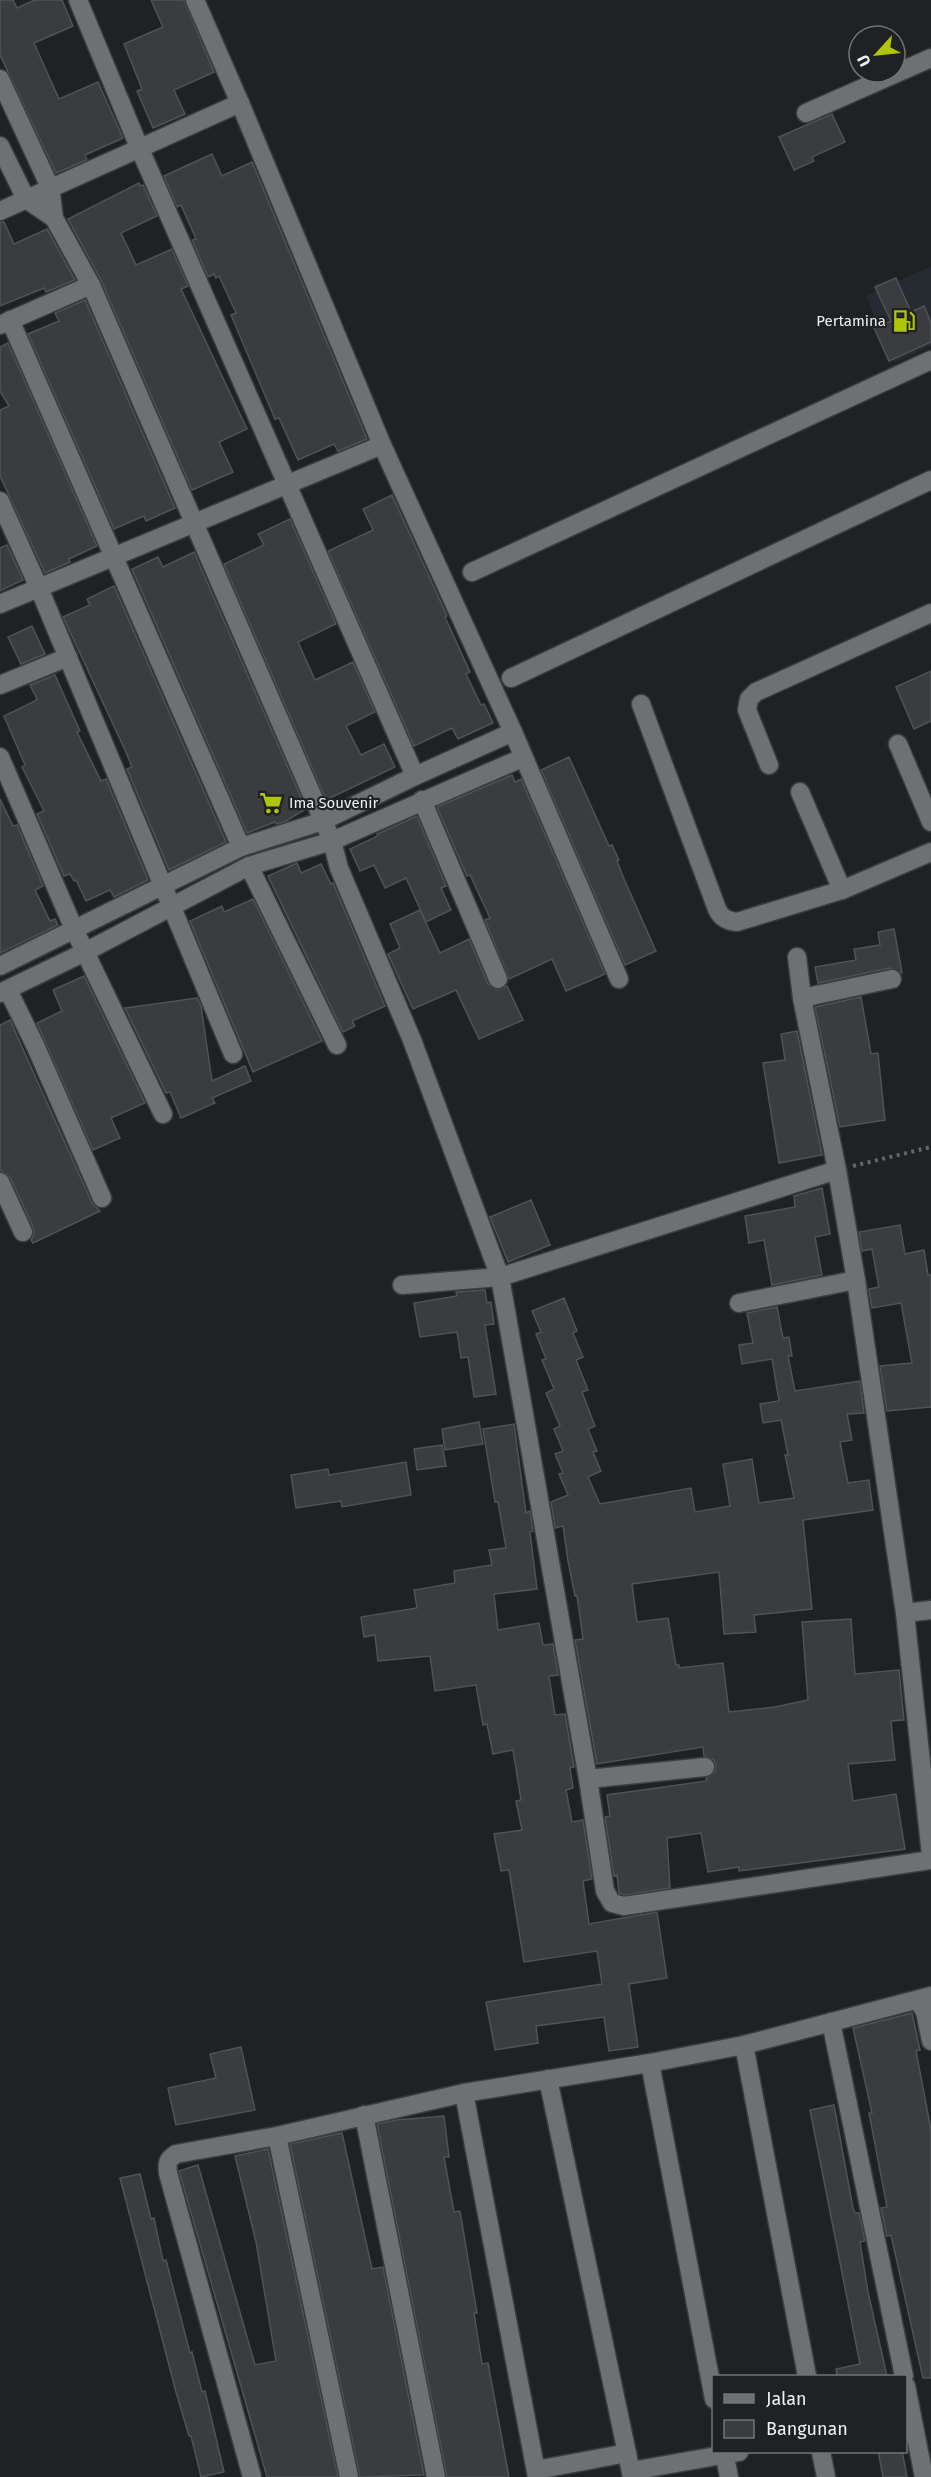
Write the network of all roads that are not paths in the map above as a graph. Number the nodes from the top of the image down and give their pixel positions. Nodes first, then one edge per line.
1 (78, 0) edge
2 (195, 0) edge
3 (931, 58) edge
4 (0, 79) edge
5 (240, 103) junction
6 (806, 113) dead end
7 (0, 146) edge
8 (139, 147) junction
9 (50, 187) junction
10 (26, 199) junction
11 (0, 211) edge
12 (54, 218) junction
13 (91, 285) junction
14 (5, 322) edge
15 (931, 360) edge
16 (382, 445) junction
17 (931, 480) edge
18 (287, 484) junction
19 (0, 501) edge
20 (195, 521) junction
21 (115, 555) junction
22 (472, 572) dead end
23 (39, 588) junction
24 (0, 604) edge
25 (931, 613) edge
26 (68, 657) junction
27 (511, 678) dead end
28 (0, 685) edge
29 (641, 704) dead end
30 (513, 732) junction
31 (898, 744) dead end
32 (0, 757) edge
33 (522, 758) junction
34 (769, 765) dead end
35 (415, 776) junction
36 (800, 792) dead end
37 (422, 800) junction
38 (323, 821) junction
39 (931, 822) edge
40 (332, 841) junction
41 (241, 847) junction
42 (931, 852) edge
43 (249, 866) junction
44 (164, 887) junction
45 (842, 890) junction
46 (171, 906) junction
47 (74, 929) junction
48 (85, 952) junction
49 (797, 957) dead end
50 (0, 966) edge
51 (498, 979) dead end
52 (619, 979) dead end
53 (892, 979) dead end
54 (4, 991) edge
55 (802, 998) junction
56 (337, 1045) dead end
57 (233, 1054) dead end
58 (163, 1114) dead end
59 (837, 1170) junction
60 (0, 1182) edge
61 (102, 1198) dead end
62 (23, 1232) dead end
63 (500, 1277) junction
64 (856, 1280) junction
65 (402, 1285) dead end
66 (739, 1303) dead end
67 (931, 1610) edge
68 (905, 1613) junction
69 (705, 1767) dead end
70 (588, 1779) junction
71 (931, 1855) edge
72 (931, 1860) edge
73 (924, 1998) edge
74 (831, 2022) junction
75 (931, 2041) edge
76 (744, 2045) junction
77 (650, 2063) junction
78 (548, 2079) junction
79 (464, 2093) junction
80 (364, 2115) junction
81 (277, 2136) junction
82 (807, 2375) edge
83 (904, 2375) edge
84 (712, 2388) edge
85 (907, 2391) edge
86 (627, 2453) junction
87 (725, 2453) edge
88 (729, 2453) edge
89 (821, 2453) edge
90 (536, 2474) edge
91 (631, 2474) edge
92 (252, 2477) edge
93 (349, 2477) edge
94 (436, 2477) edge
95 (729, 2477) edge
96 (826, 2477) edge
97 (924, 2477) edge

1 - 8 street
2 - 5 street
3 - 6 street
4 - 9 street
5 - 8 street
5 - 16 street
7 - 10 street
8 - 9 street
8 - 18 street
9 - 10 street
9 - 12 street
10 - 11 street
10 - 12 street
12 - 13 street
13 - 14 street
13 - 20 street
14 - 21 street
15 - 22 street
16 - 18 street
16 - 30 street
17 - 27 street
18 - 20 street
18 - 35 street
19 - 23 street
20 - 21 street
20 - 38 street
21 - 23 street
21 - 41 street
23 - 24 street
23 - 26 street
25 - 34 street
26 - 28 street
26 - 44 street
29 - 45 street
30 - 33 street
30 - 35 street
31 - 39 street
32 - 47 street
33 - 37 street
33 - 52 street
35 - 38 street
36 - 45 street
37 - 40 street
37 - 51 street
38 - 40 street
38 - 41 street
40 - 43 street
40 - 63 street
41 - 44 street
42 - 45 street
43 - 46 street
43 - 56 street
44 - 46 street
44 - 47 street
46 - 48 street
46 - 57 street
47 - 48 street
47 - 50 street
48 - 54 street
48 - 58 street
49 - 55 street
53 - 55 street
54 - 61 street
55 - 59 street
59 - 63 street
59 - 64 street
60 - 62 street
63 - 65 street
63 - 70 street
64 - 66 street
64 - 68 street
67 - 68 street
68 - 71 street
69 - 70 street
70 - 72 street
73 - 74 street
73 - 75 street
74 - 76 street
74 - 83 street
76 - 77 street
76 - 82 street
77 - 78 street
77 - 84 street
78 - 79 street
78 - 86 street
79 - 80 street
79 - 90 street
80 - 81 street
80 - 94 street
81 - 92 street
81 - 93 street
85 - 97 street
86 - 90 street
86 - 91 street
87 - 91 street
88 - 95 street
89 - 96 street

